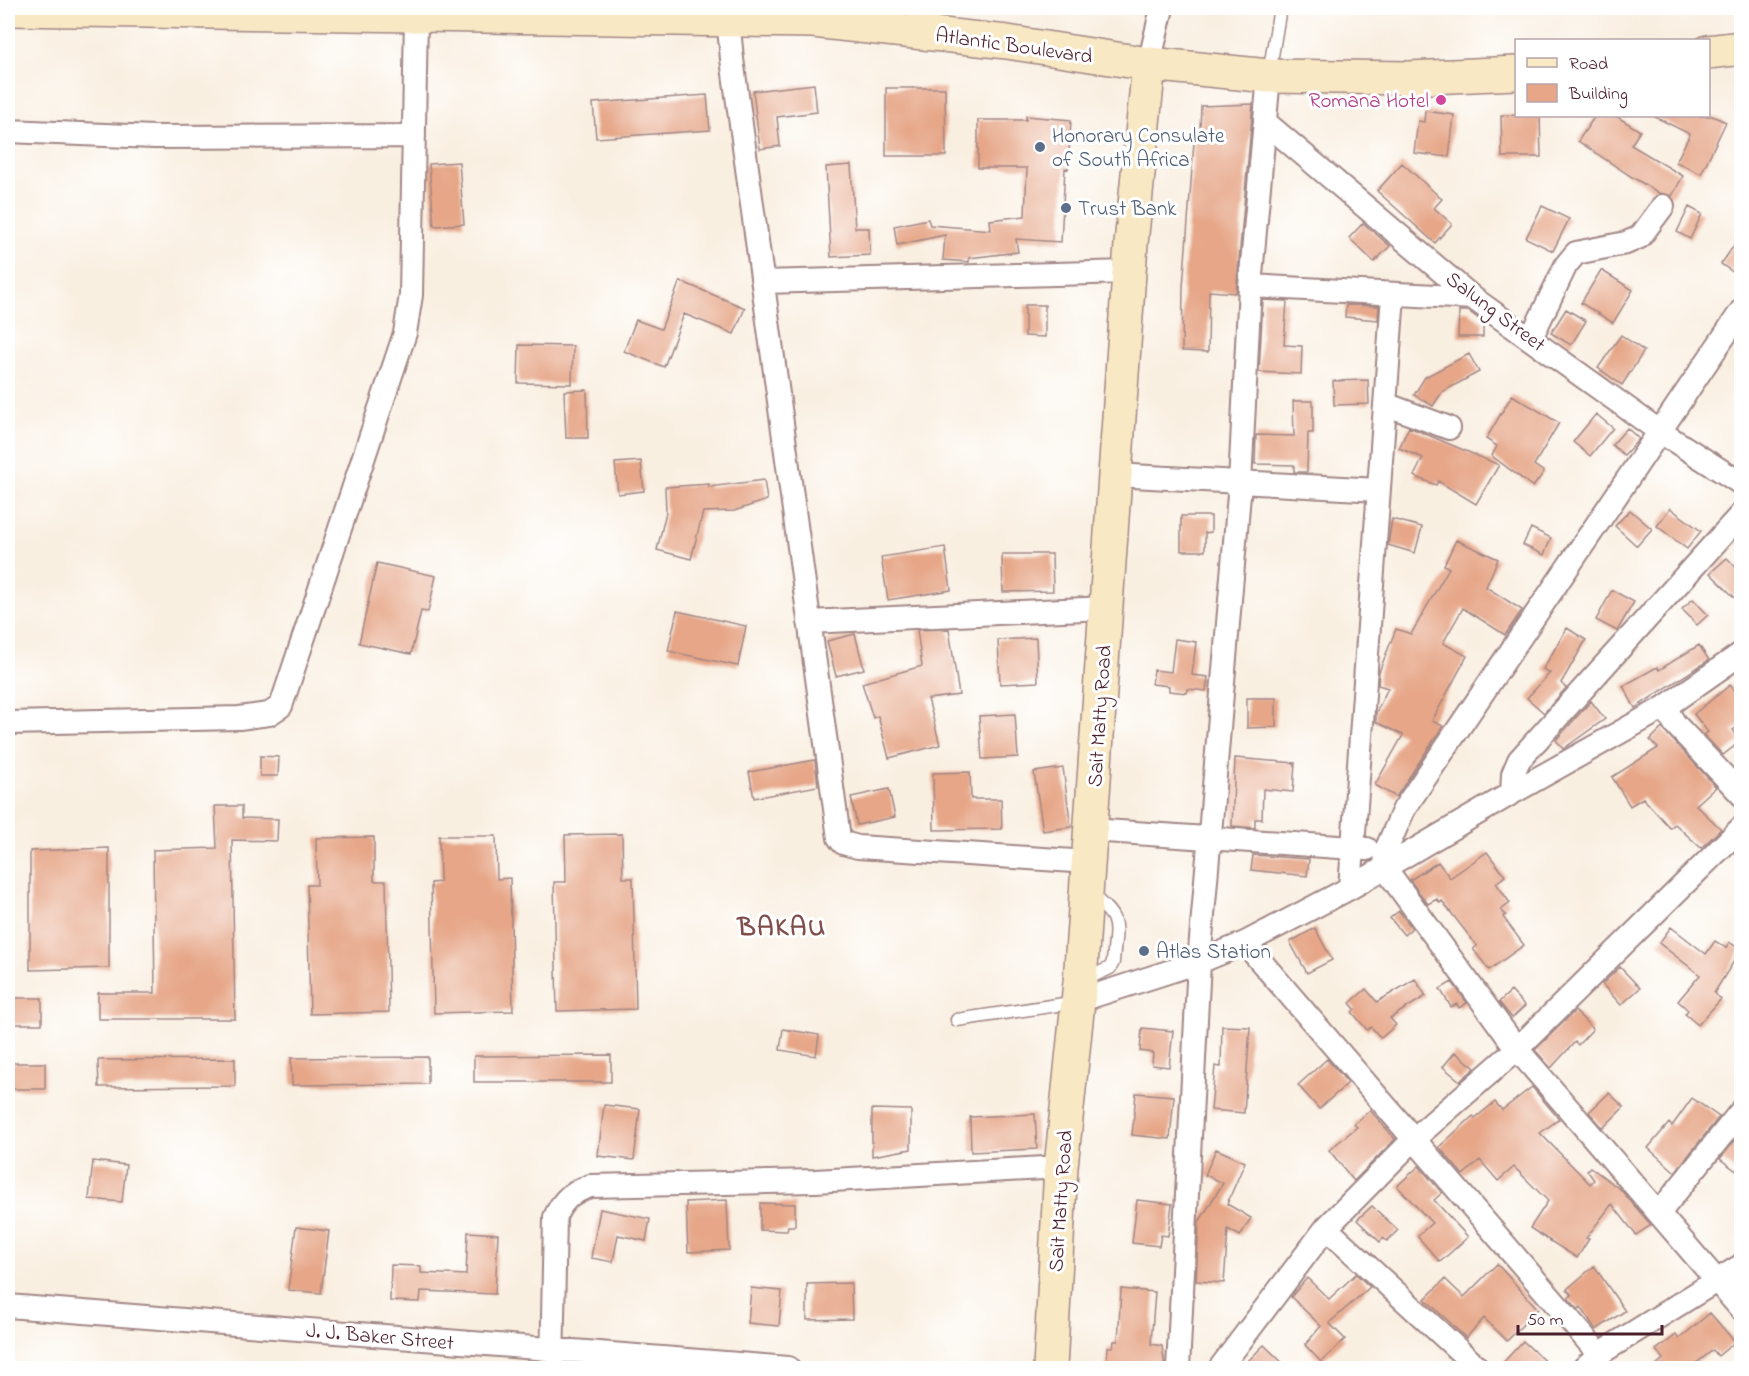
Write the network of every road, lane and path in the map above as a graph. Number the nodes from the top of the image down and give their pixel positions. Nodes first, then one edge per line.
1 (1162, 8) edge
2 (1280, 8) edge
3 (8, 9) edge
4 (345, 11) edge
5 (728, 14) edge
6 (416, 16) junction
7 (1742, 48) edge
8 (1710, 52) edge
9 (1149, 64) junction
10 (1515, 73) edge
11 (1269, 76) junction
12 (1265, 122) junction
13 (8, 132) edge
14 (414, 136) junction
15 (1664, 206) dead end
16 (1129, 272) junction
17 (763, 282) junction
18 (1250, 286) junction
19 (1393, 295) junction
20 (1473, 298) junction
21 (1742, 310) edge
22 (1531, 339) junction
23 (1385, 404) junction
24 (1449, 428) dead end
25 (1659, 431) junction
26 (1115, 475) junction
27 (1240, 483) junction
28 (1742, 483) edge
29 (1378, 490) junction
30 (1742, 513) edge
31 (1106, 608) junction
32 (809, 622) junction
33 (1742, 652) edge
34 (1665, 707) junction
35 (8, 723) edge
36 (1512, 793) junction
37 (1742, 795) edge
38 (1742, 827) edge
39 (1091, 830) junction
40 (1211, 838) junction
41 (1353, 847) junction
42 (1386, 859) junction
43 (1088, 877) junction
44 (1350, 888) junction
45 (1245, 943) junction
46 (1199, 962) junction
47 (1079, 992) junction
48 (957, 1020) dead end
49 (1517, 1049) junction
50 (1742, 1110) edge
51 (1415, 1138) junction
52 (1061, 1167) junction
53 (1659, 1213) junction
54 (1326, 1228) junction
55 (1742, 1265) edge
56 (1714, 1281) junction
57 (8, 1306) edge
58 (1742, 1310) edge
59 (553, 1359) edge
60 (1591, 1361) edge
61 (788, 1368) edge
62 (1050, 1368) edge
63 (1178, 1368) edge
64 (1220, 1368) edge
65 (1478, 1368) edge

1 - 9 street
2 - 11 lane
3 - 4 street, Atlantic Boulevard
4 - 6 street, Atlantic Boulevard
5 - 6 street, Atlantic Boulevard
5 - 9 street, Atlantic Boulevard
5 - 17 street
6 - 14 street
7 - 8 street
9 - 11 street, Atlantic Boulevard
9 - 16 street, Sait Matty Road
10 - 11 street, Atlantic Boulevard
11 - 12 street
12 - 18 street
12 - 20 street, Salung Street
13 - 14 street
14 - 35 street
15 - 22 street
16 - 17 street
16 - 26 street, Sait Matty Road
17 - 32 street
18 - 19 street
18 - 27 street
19 - 20 street
19 - 23 street
20 - 22 street, Salung Street
21 - 25 street
22 - 25 street, Salung Street
23 - 24 street
23 - 29 street
25 - 28 street, Salung Street
25 - 42 street
26 - 27 street
26 - 31 street, Sait Matty Road
27 - 29 street
27 - 40 street
29 - 41 street
30 - 36 street
31 - 32 street
31 - 39 street, Sait Matty Road
32 - 43 street
33 - 34 street
34 - 36 street
34 - 37 street
36 - 42 street
38 - 49 street
39 - 40 street
39 - 43 street, Sait Matty Road
40 - 41 street
40 - 46 street
41 - 42 street
41 - 44 street
42 - 44 street
42 - 49 street
43 - 47 street, Sait Matty Road
44 - 45 street
45 - 46 street
45 - 51 street
46 - 47 street
46 - 63 street
47 - 48 lane
47 - 52 street, Sait Matty Road
49 - 51 street
49 - 53 street
50 - 53 street
51 - 54 street
51 - 60 street
52 - 59 street
52 - 62 street, Sait Matty Road
53 - 56 street
54 - 64 street
54 - 65 street
55 - 56 street
56 - 58 street
56 - 60 street
57 - 59 street, J. J. Baker Street
59 - 61 street, J. J. Baker Street

